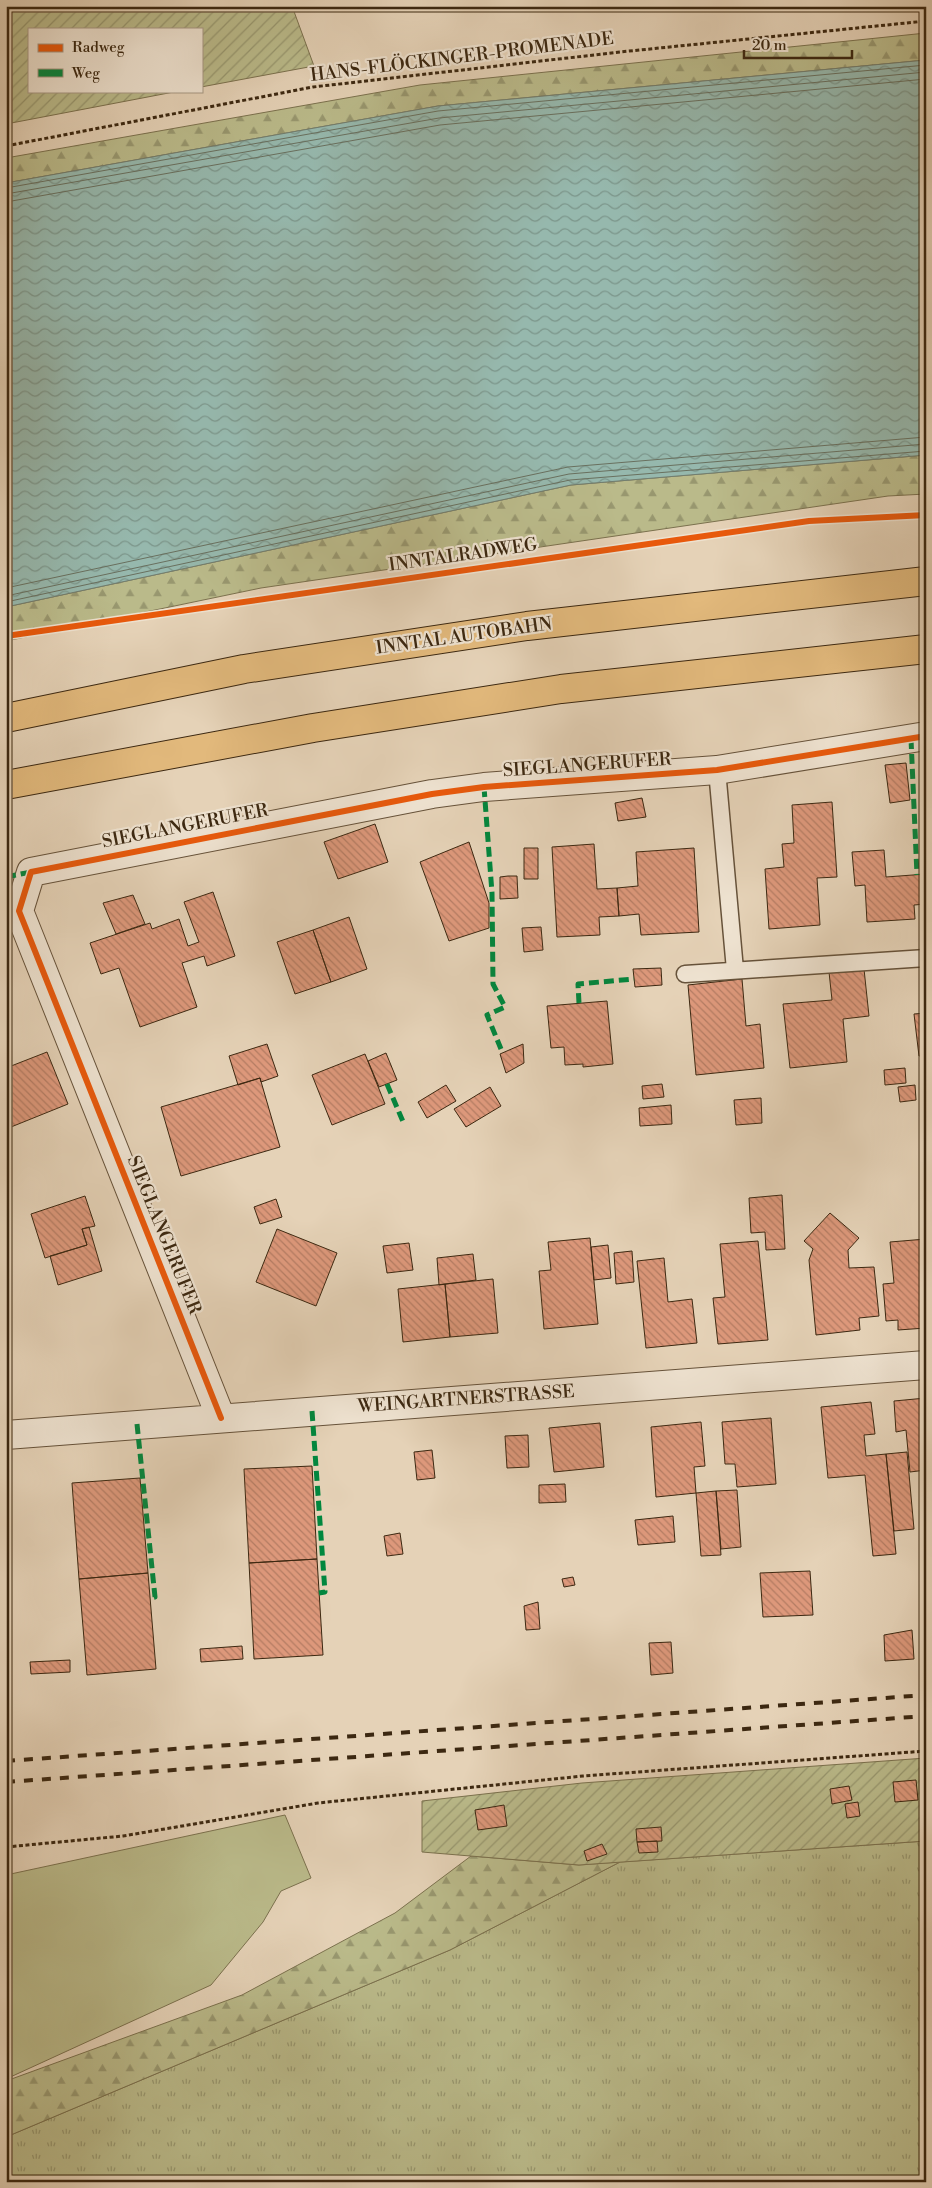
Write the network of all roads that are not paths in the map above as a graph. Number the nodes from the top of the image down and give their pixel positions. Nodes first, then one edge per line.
1 (926, 581) edge
2 (926, 649) edge
3 (6, 718) edge
4 (926, 736) edge
5 (717, 770) junction
6 (6, 785) edge
7 (926, 958) edge
8 (735, 970) junction
9 (685, 974) dead end
10 (926, 1365) edge
11 (221, 1418) junction
12 (6, 1435) edge

1 - 3 highway, INNTAL AUTOBAHN
2 - 6 highway
4 - 5 street, SIEGLANGERUFER
5 - 8 lane
5 - 11 street, SIEGLANGERUFER
7 - 8 lane
8 - 9 lane
10 - 11 street, WEINGARTNERSTRASSE
11 - 12 street, WEINGARTNERSTRASSE

